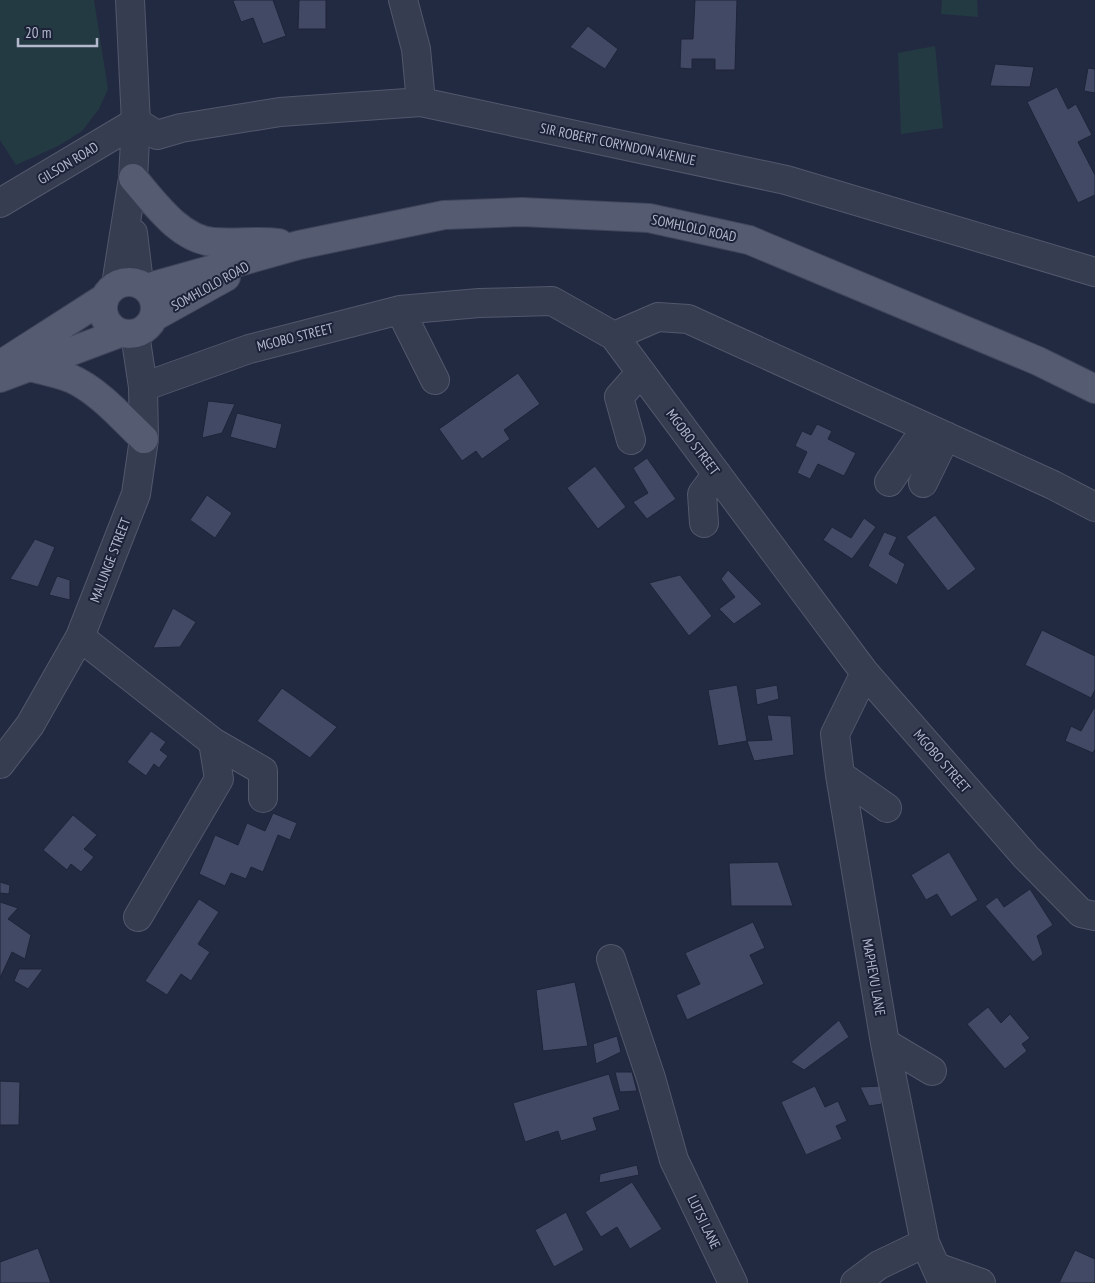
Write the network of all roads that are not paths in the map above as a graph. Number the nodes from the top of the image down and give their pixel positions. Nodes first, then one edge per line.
1 (130, 0) edge
2 (403, 0) edge
3 (421, 102) junction
4 (136, 122) junction
5 (132, 191) junction
6 (0, 203) edge
7 (299, 246) junction
8 (267, 255) junction
9 (1095, 272) edge
10 (126, 289) junction
11 (400, 310) junction
12 (136, 328) junction
13 (614, 336) junction
14 (0, 365) edge
15 (29, 368) junction
16 (641, 372) junction
17 (0, 378) edge
18 (435, 380) dead end
19 (143, 387) junction
20 (1095, 389) edge
21 (936, 432) junction
22 (144, 439) junction
23 (630, 440) dead end
24 (717, 474) junction
25 (889, 482) dead end
26 (923, 483) dead end
27 (1095, 507) edge
28 (704, 523) dead end
29 (80, 637) junction
30 (865, 673) junction
31 (213, 742) junction
32 (0, 764) edge
33 (840, 775) junction
34 (263, 798) dead end
35 (887, 808) dead end
36 (1095, 916) edge
37 (138, 917) dead end
38 (611, 959) dead end
39 (885, 1043) junction
40 (932, 1071) dead end
41 (935, 1264) edge
42 (733, 1283) edge
43 (855, 1283) edge
44 (981, 1283) edge

1 - 4 street
2 - 3 street
3 - 4 street, SIR ROBERT CORYNDON AVENUE
3 - 9 street, SIR ROBERT CORYNDON AVENUE
4 - 5 street
4 - 6 street, GILSON ROAD
5 - 7 main road
5 - 10 street
7 - 8 main road, SOMHLOLO ROAD
7 - 20 main road, SOMHLOLO ROAD
8 - 10 main road, SOMHLOLO ROAD
8 - 12 main road, SOMHLOLO ROAD
10 - 12 main road, SOMHLOLO ROAD
10 - 12 main road
10 - 14 main road, SOMHLOLO ROAD
11 - 13 street, MGOBO STREET
11 - 18 street
11 - 19 street, MGOBO STREET
12 - 15 main road, SOMHLOLO ROAD
12 - 19 street, MALUNGE STREET
13 - 16 street, MGOBO STREET
13 - 21 street
15 - 17 main road, SOMHLOLO ROAD
15 - 22 main road
16 - 23 street
16 - 24 street, MGOBO STREET
19 - 22 street, MALUNGE STREET
21 - 25 street
21 - 26 street
21 - 27 street
22 - 29 street, MALUNGE STREET
24 - 28 street
24 - 30 street, MGOBO STREET
29 - 31 street
29 - 32 street, MALUNGE STREET
30 - 33 street, MAPHEVU LANE
30 - 36 street, MGOBO STREET
31 - 34 street
31 - 37 street
33 - 35 street
33 - 39 street, MAPHEVU LANE
38 - 42 street, LUTSI LANE
39 - 40 street
39 - 41 street, MAPHEVU LANE
41 - 43 street
41 - 44 street

